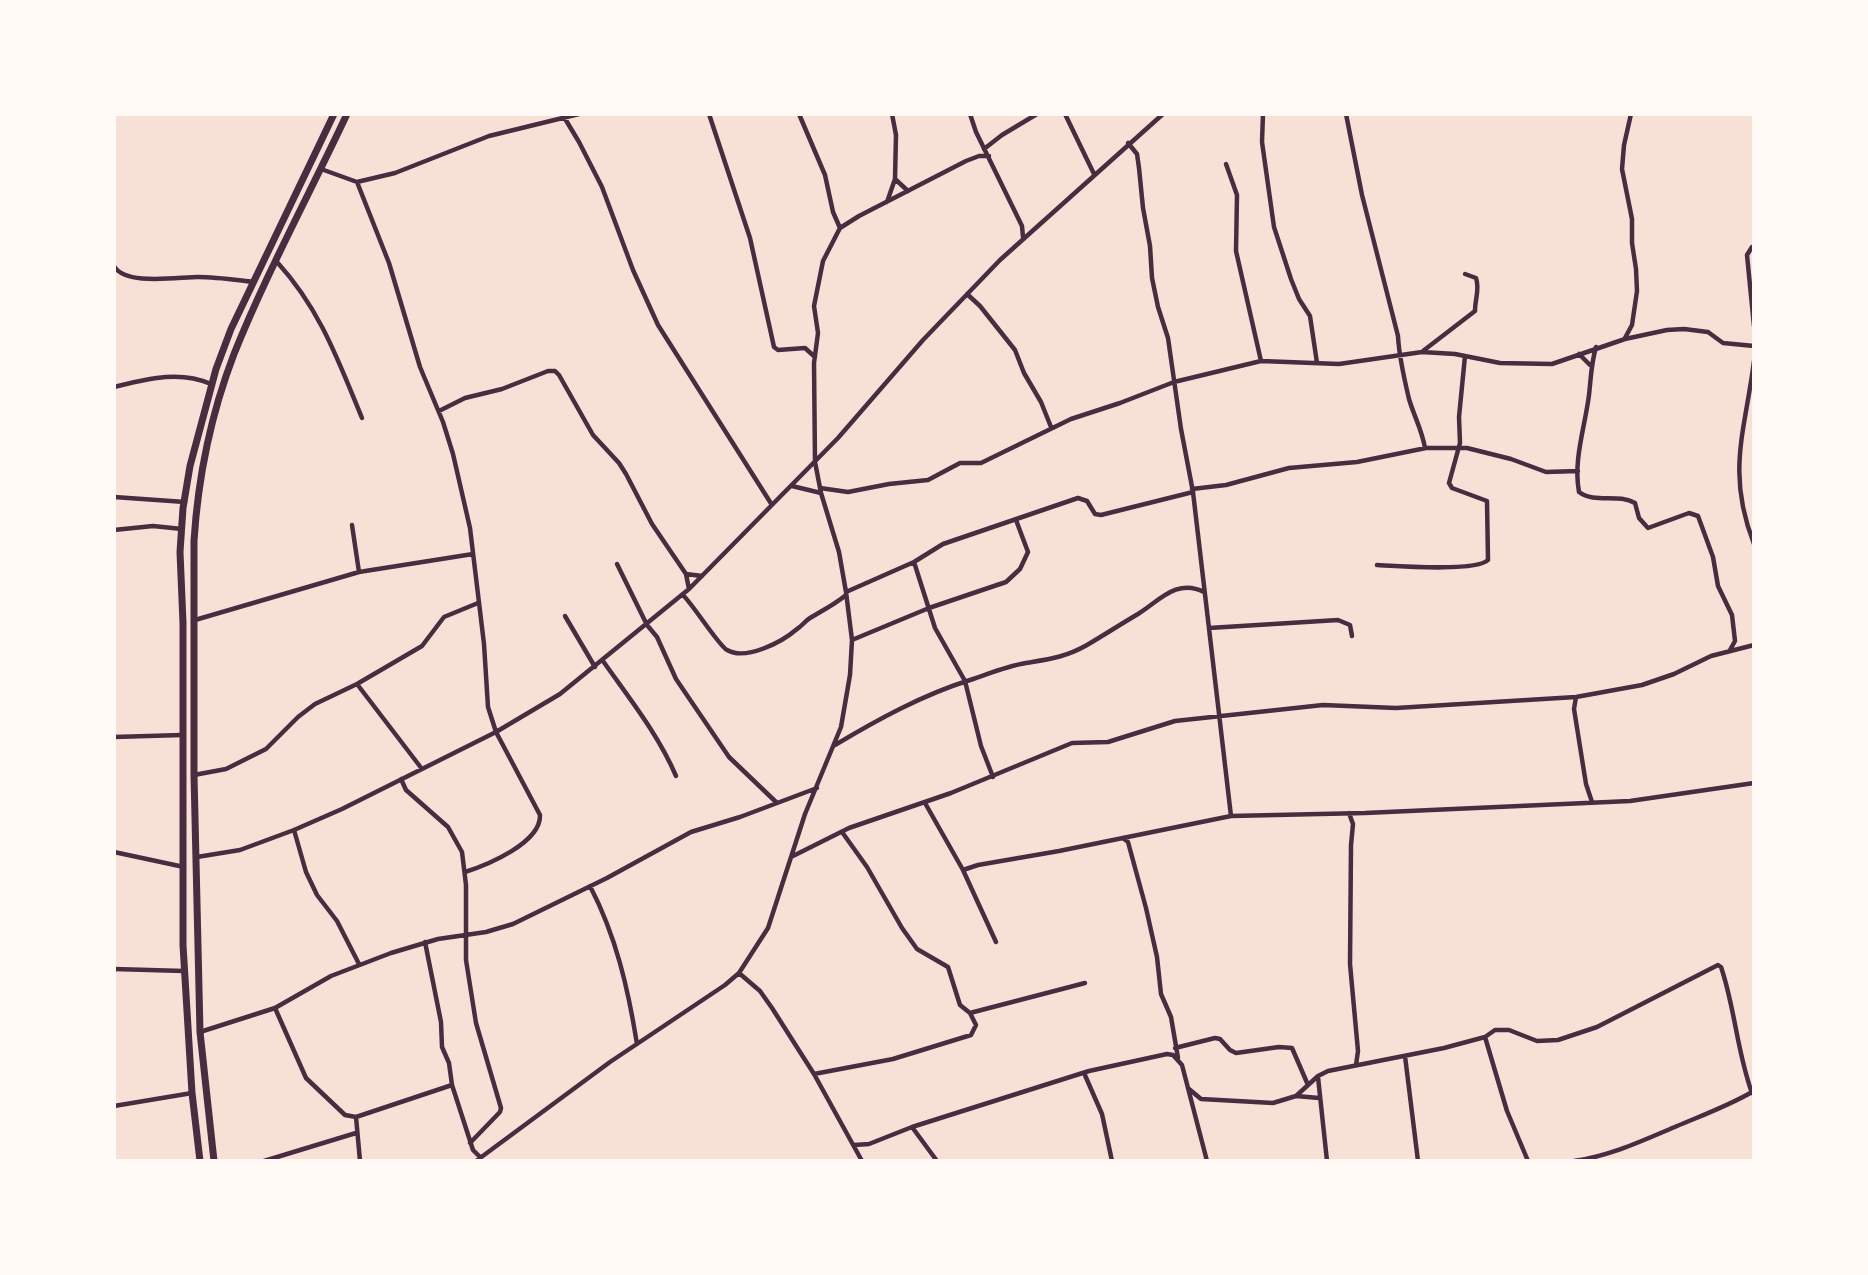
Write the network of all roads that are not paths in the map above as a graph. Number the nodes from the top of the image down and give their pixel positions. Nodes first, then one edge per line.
1 (334, 114) edge
2 (347, 114) edge
3 (579, 114) edge
4 (709, 114) edge
5 (799, 114) edge
6 (892, 114) edge
7 (970, 114) edge
8 (1037, 114) edge
9 (1065, 114) edge
10 (1163, 114) edge
11 (1263, 114) edge
12 (1346, 114) edge
13 (1630, 114) edge
14 (564, 117) junction
15 (1128, 143) junction
16 (985, 148) junction
17 (979, 156) junction
18 (989, 156) junction
19 (1226, 164) dead end
20 (321, 169) junction
21 (1094, 174) junction
22 (895, 179) junction
23 (357, 182) junction
24 (908, 191) junction
25 (887, 202) junction
26 (1022, 226) junction
27 (840, 228) junction
28 (1035, 228) junction
29 (1023, 237) junction
30 (1752, 247) dead end
31 (277, 262) junction
32 (114, 266) edge
33 (1465, 274) dead end
34 (254, 282) junction
35 (967, 294) junction
36 (1754, 326) edge
37 (1625, 339) junction
38 (1754, 346) edge
39 (1596, 347) junction
40 (1422, 352) junction
41 (1579, 354) junction
42 (1465, 356) junction
43 (815, 357) junction
44 (1399, 357) junction
45 (1261, 361) junction
46 (1754, 361) edge
47 (1317, 363) junction
48 (1590, 365) junction
49 (1174, 382) junction
50 (211, 384) junction
51 (114, 387) edge
52 (439, 411) junction
53 (362, 418) dead end
54 (1051, 427) junction
55 (1460, 439) junction
56 (1425, 448) junction
57 (1467, 448) junction
58 (1458, 449) junction
59 (815, 462) junction
60 (1578, 471) junction
61 (792, 486) junction
62 (821, 491) junction
63 (1193, 491) junction
64 (114, 498) edge
65 (185, 502) junction
66 (772, 505) junction
67 (1016, 520) junction
68 (352, 525) dead end
69 (182, 528) junction
70 (114, 530) edge
71 (1754, 544) edge
72 (473, 554) junction
73 (914, 562) junction
74 (617, 564) dead end
75 (1377, 565) dead end
76 (359, 572) junction
77 (686, 574) junction
78 (702, 576) junction
79 (1203, 580) junction
80 (1195, 587) junction
81 (689, 589) junction
82 (1204, 592) junction
83 (846, 593) junction
84 (683, 595) junction
85 (478, 602) junction
86 (832, 608) junction
87 (929, 608) junction
88 (848, 611) junction
89 (565, 616) dead end
90 (195, 620) junction
91 (647, 625) junction
92 (1209, 628) junction
93 (1352, 636) dead end
94 (852, 640) junction
95 (1735, 641) junction
96 (1754, 645) edge
97 (1741, 649) junction
98 (1729, 651) junction
99 (603, 661) junction
100 (595, 667) junction
101 (965, 681) junction
102 (357, 684) junction
103 (1576, 697) junction
104 (1564, 698) junction
105 (1574, 709) junction
106 (1218, 716) junction
107 (496, 732) junction
108 (182, 735) junction
109 (114, 737) edge
110 (835, 745) junction
111 (422, 769) junction
112 (194, 775) junction
113 (676, 776) dead end
114 (993, 777) junction
115 (401, 779) junction
116 (1754, 783) edge
117 (817, 788) junction
118 (776, 802) junction
119 (1592, 802) junction
120 (925, 803) junction
121 (1349, 813) junction
122 (1231, 816) junction
123 (294, 830) junction
124 (842, 832) junction
125 (1125, 840) junction
126 (114, 852) edge
127 (793, 856) junction
128 (197, 857) junction
129 (184, 867) junction
130 (963, 870) junction
131 (465, 872) junction
132 (590, 886) junction
133 (464, 934) junction
134 (425, 942) junction
135 (996, 942) dead end
136 (359, 964) junction
137 (114, 968) edge
138 (184, 971) junction
139 (739, 973) junction
140 (1085, 983) dead end
141 (275, 1008) junction
142 (970, 1013) junction
143 (200, 1032) junction
144 (1485, 1037) junction
145 (638, 1044) junction
146 (1175, 1045) junction
147 (1358, 1051) junction
148 (1167, 1054) junction
149 (1405, 1056) junction
150 (1178, 1059) junction
151 (1369, 1062) junction
152 (1356, 1065) junction
153 (1084, 1073) junction
154 (814, 1074) junction
155 (1318, 1076) junction
156 (452, 1085) junction
157 (1308, 1085) junction
158 (1189, 1090) junction
159 (1753, 1092) edge
160 (192, 1093) junction
161 (1296, 1096) junction
162 (1319, 1098) junction
163 (1201, 1099) junction
164 (114, 1106) edge
165 (1193, 1106) junction
166 (356, 1117) junction
167 (912, 1127) junction
168 (356, 1133) junction
169 (470, 1143) junction
170 (854, 1144) junction
171 (870, 1144) junction
172 (478, 1159) edge
173 (862, 1160) edge
174 (200, 1161) edge
175 (214, 1161) edge
176 (264, 1161) edge
177 (360, 1161) edge
178 (937, 1161) edge
179 (1112, 1161) edge
180 (1207, 1161) edge
181 (1327, 1161) edge
182 (1418, 1161) edge
183 (1528, 1161) edge
184 (1574, 1161) edge

1 - 34 highway
2 - 20 highway
3 - 14 street
4 - 43 street
5 - 27 street
6 - 22 street
7 - 16 street
8 - 16 street
9 - 21 street
10 - 15 street
11 - 47 street
12 - 44 street
13 - 37 street
14 - 23 street
14 - 66 street
15 - 21 street
15 - 49 street
16 - 17 street
16 - 18 street
17 - 18 street
17 - 24 street
18 - 26 street
19 - 45 street
20 - 23 street
20 - 31 highway
21 - 28 street
22 - 24 street
22 - 25 street
23 - 52 street
24 - 25 street
25 - 27 street
26 - 28 street
26 - 29 street
27 - 43 street
28 - 29 street
29 - 35 street
30 - 36 street
31 - 53 street
31 - 90 highway
32 - 34 street
33 - 40 street
34 - 50 highway
35 - 54 street
35 - 59 street
37 - 38 street
37 - 39 street
39 - 41 street
39 - 48 street
40 - 42 street
40 - 44 street
41 - 42 street
41 - 48 street
42 - 55 street
43 - 59 street
44 - 47 street
44 - 56 street
45 - 47 street
45 - 49 street
46 - 71 street
48 - 60 street
49 - 54 street
49 - 63 street
50 - 51 street
50 - 65 highway
52 - 72 street
52 - 77 street
54 - 62 street
55 - 57 street
55 - 58 street
56 - 58 street
56 - 63 street
57 - 58 street
57 - 60 street
58 - 75 street
59 - 61 street
59 - 62 street
60 - 95 street
61 - 62 street
61 - 66 street
62 - 83 street
63 - 67 street
63 - 79 street
64 - 65 street
65 - 69 highway
66 - 78 street
67 - 73 street
67 - 87 street
68 - 76 street
69 - 70 street
69 - 108 highway
72 - 76 street
72 - 85 street
73 - 83 street
73 - 87 street
74 - 91 street
76 - 90 street
77 - 78 street
77 - 81 street
78 - 81 street
79 - 80 street
79 - 82 street
80 - 82 street
80 - 101 street
81 - 84 street
82 - 92 street
83 - 86 street
83 - 88 street
84 - 86 street
84 - 91 street
85 - 102 street
85 - 107 street
86 - 88 street
87 - 94 street
87 - 101 street
88 - 94 street
89 - 100 street
90 - 112 highway
91 - 99 street
91 - 118 street
92 - 93 street
92 - 106 street
94 - 110 street
95 - 97 street
95 - 98 street
96 - 97 street
97 - 98 street
98 - 103 street
99 - 100 street
99 - 113 street
100 - 107 street
101 - 110 street
101 - 114 street
102 - 111 street
102 - 112 street
103 - 104 street
103 - 105 street
104 - 105 street
104 - 106 street
105 - 119 street
106 - 114 street
106 - 122 street
107 - 111 street
107 - 131 street
108 - 109 street
108 - 129 highway
110 - 117 street
111 - 115 street
112 - 128 highway
114 - 120 street
115 - 123 street
115 - 131 street
116 - 119 street
117 - 118 street
117 - 127 street
118 - 132 street
119 - 121 street
120 - 124 street
120 - 130 street
121 - 122 street
121 - 147 street
122 - 125 street
123 - 128 street
123 - 136 street
124 - 127 street
124 - 142 street
125 - 130 street
125 - 146 street
126 - 129 street
127 - 139 street
128 - 143 highway
129 - 138 highway
130 - 135 street
131 - 133 street
132 - 133 street
132 - 145 street
133 - 134 street
133 - 169 street
134 - 136 street
134 - 156 street
136 - 141 street
137 - 138 street
138 - 160 highway
139 - 145 street
139 - 154 street
140 - 142 street
141 - 143 street
141 - 166 street
142 - 154 street
143 - 175 highway
144 - 149 street
144 - 159 street
144 - 183 street
145 - 172 street
146 - 148 street
146 - 150 street
146 - 157 street
147 - 151 street
147 - 152 street
148 - 150 street
148 - 153 street
149 - 151 street
149 - 182 street
150 - 158 street
151 - 152 street
152 - 155 street
153 - 167 street
153 - 179 street
154 - 170 street
155 - 157 street
155 - 162 street
156 - 166 street
156 - 169 street
157 - 161 street
158 - 163 street
158 - 165 street
159 - 184 street
160 - 164 street
160 - 174 highway
161 - 162 street
161 - 163 street
162 - 181 street
163 - 165 street
165 - 180 street
166 - 168 street
167 - 171 street
167 - 178 street
168 - 176 street
168 - 177 street
169 - 172 street
170 - 171 street
170 - 173 street
171 - 173 street

